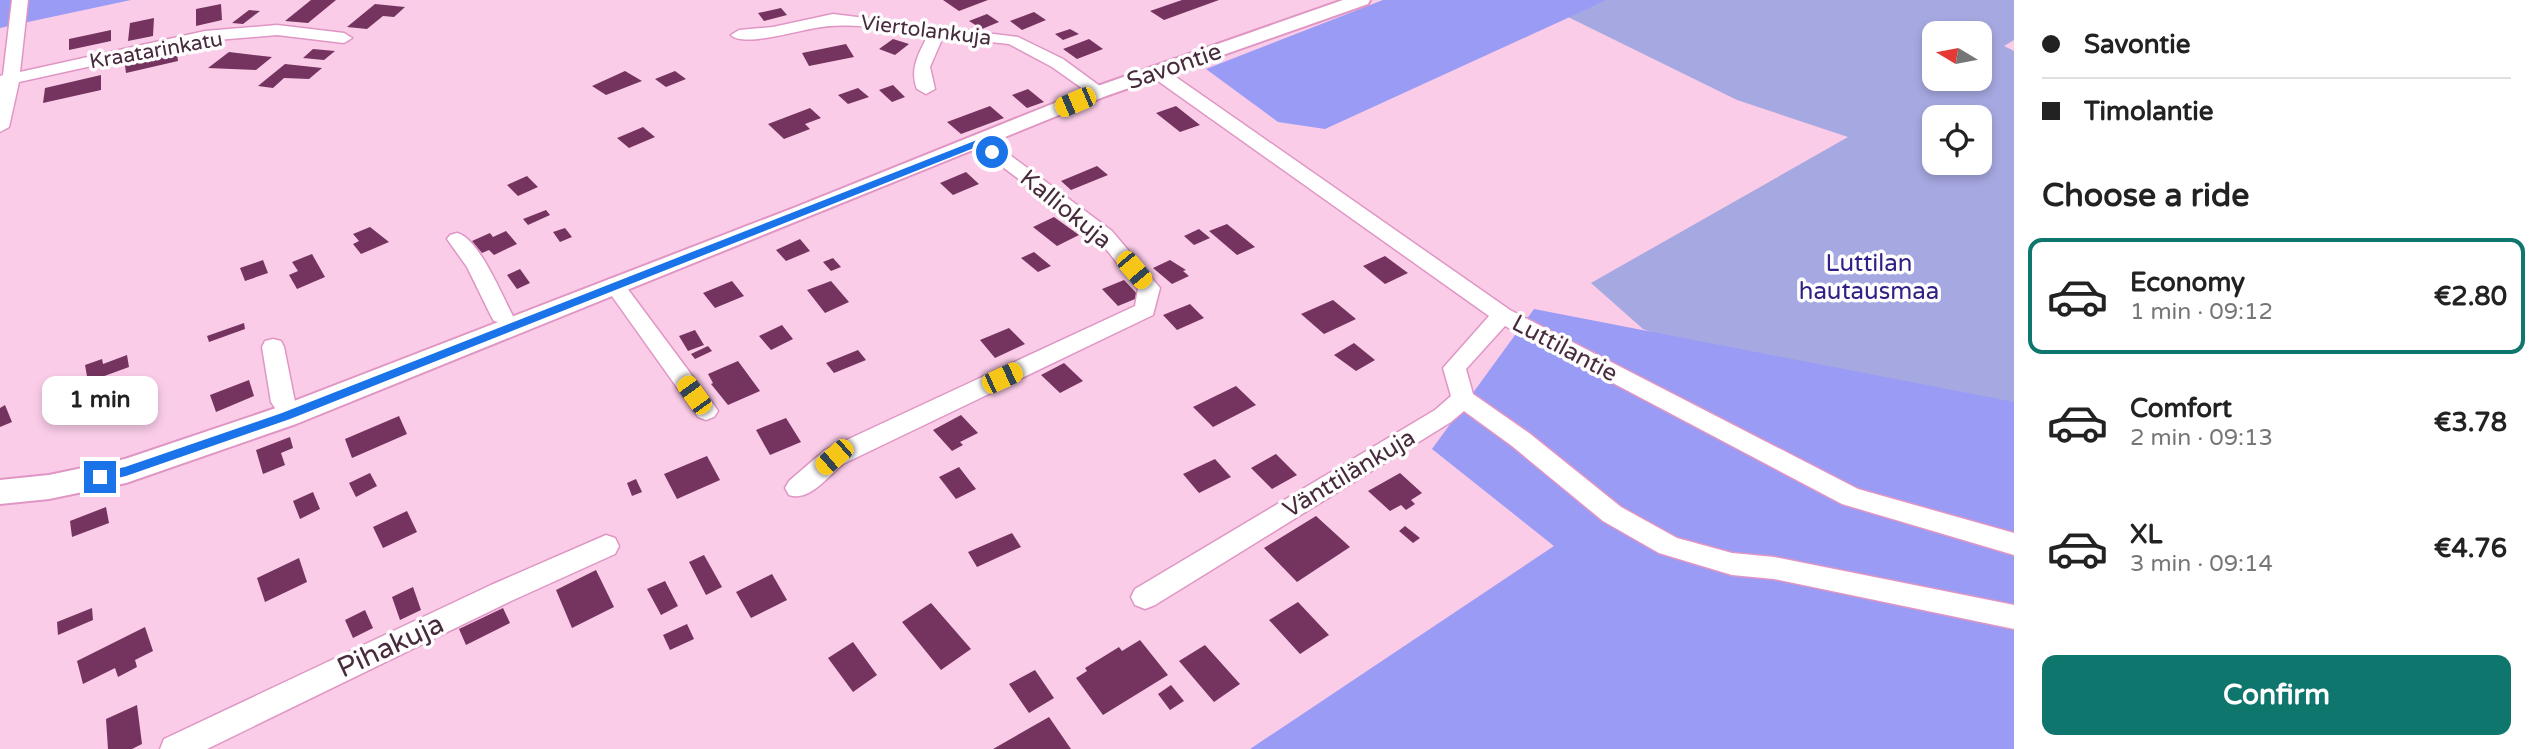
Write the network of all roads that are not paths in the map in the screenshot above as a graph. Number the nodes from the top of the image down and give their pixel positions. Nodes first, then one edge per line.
1 (20, 0) edge
2 (1355, 1) edge
3 (938, 31) junction
4 (739, 35) dead end
5 (344, 38) dead end
6 (1157, 72) junction
7 (5, 80) edge
8 (926, 89) dead end
9 (1099, 92) junction
10 (0, 127) edge
11 (981, 142) junction
12 (457, 239) dead end
13 (614, 285) junction
14 (1502, 315) junction
15 (502, 316) dead end
16 (273, 347) dead end
17 (1463, 399) junction
18 (285, 409) junction
19 (706, 411) dead end
20 (798, 488) dead end
21 (0, 492) edge
22 (2014, 544) edge
23 (606, 546) dead end
24 (1145, 597) dead end
25 (2014, 617) edge
26 (175, 749) edge

1 - 7 street
2 - 6 street, Savontie
3 - 4 street, Viertolankuja
3 - 8 street
3 - 9 street, Viertolankuja
5 - 7 street, Kraatarinkatu
6 - 9 street, Savontie
6 - 14 street, Luttilantie
7 - 10 street
9 - 11 street, Savontie
11 - 13 street, Savontie
11 - 20 street, Kalliokuja
12 - 15 street
13 - 18 street, Savontie
13 - 19 street
14 - 17 street
14 - 22 street, Luttilantie
16 - 18 street
17 - 24 street, Vänttilänkuja
17 - 25 street
18 - 21 street, Savontie
23 - 26 street, Pihakuja

